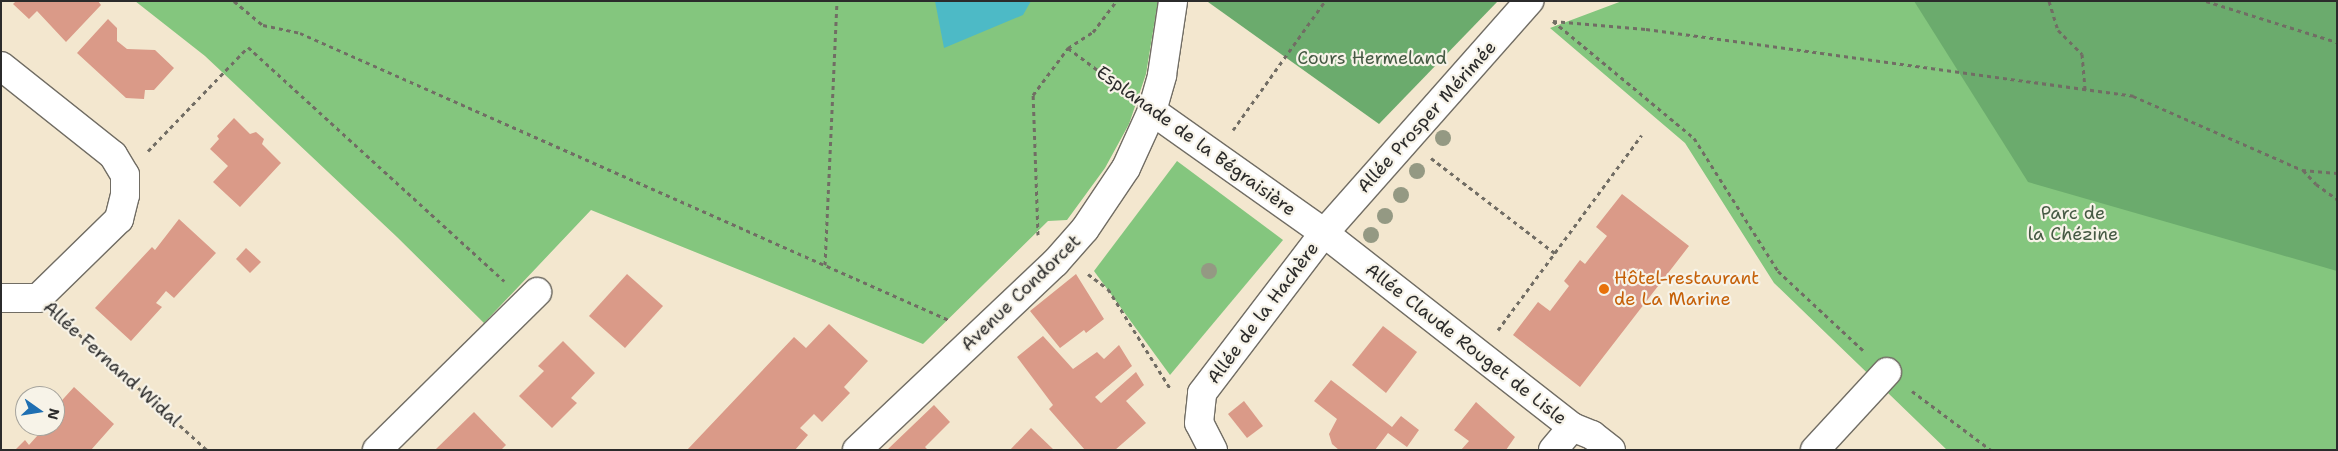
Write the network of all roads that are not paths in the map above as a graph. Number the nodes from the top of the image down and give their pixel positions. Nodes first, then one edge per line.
1 (1172, 1) edge
2 (1538, 8) edge
3 (1, 66) edge
4 (1152, 111) junction
5 (1324, 233) junction
6 (532, 297) road end
7 (1, 298) edge
8 (1887, 372) road end
9 (1572, 427) junction
10 (378, 450) edge
11 (857, 450) edge
12 (1213, 450) edge
13 (1553, 450) edge
14 (1611, 450) edge
15 (1815, 450) edge

1 - 4 street, Avenue Condorcet
2 - 5 street, Allée Prosper Mérimée
3 - 7 street
4 - 5 street, Esplanade de la Bégraisière
4 - 11 street, Avenue Condorcet
5 - 9 street, Allée Claude Rouget de Lisle
5 - 12 street, Allée de la Hachère
6 - 10 street
8 - 15 street
9 - 13 street
9 - 14 street, Allée Claude Rouget de Lisle

